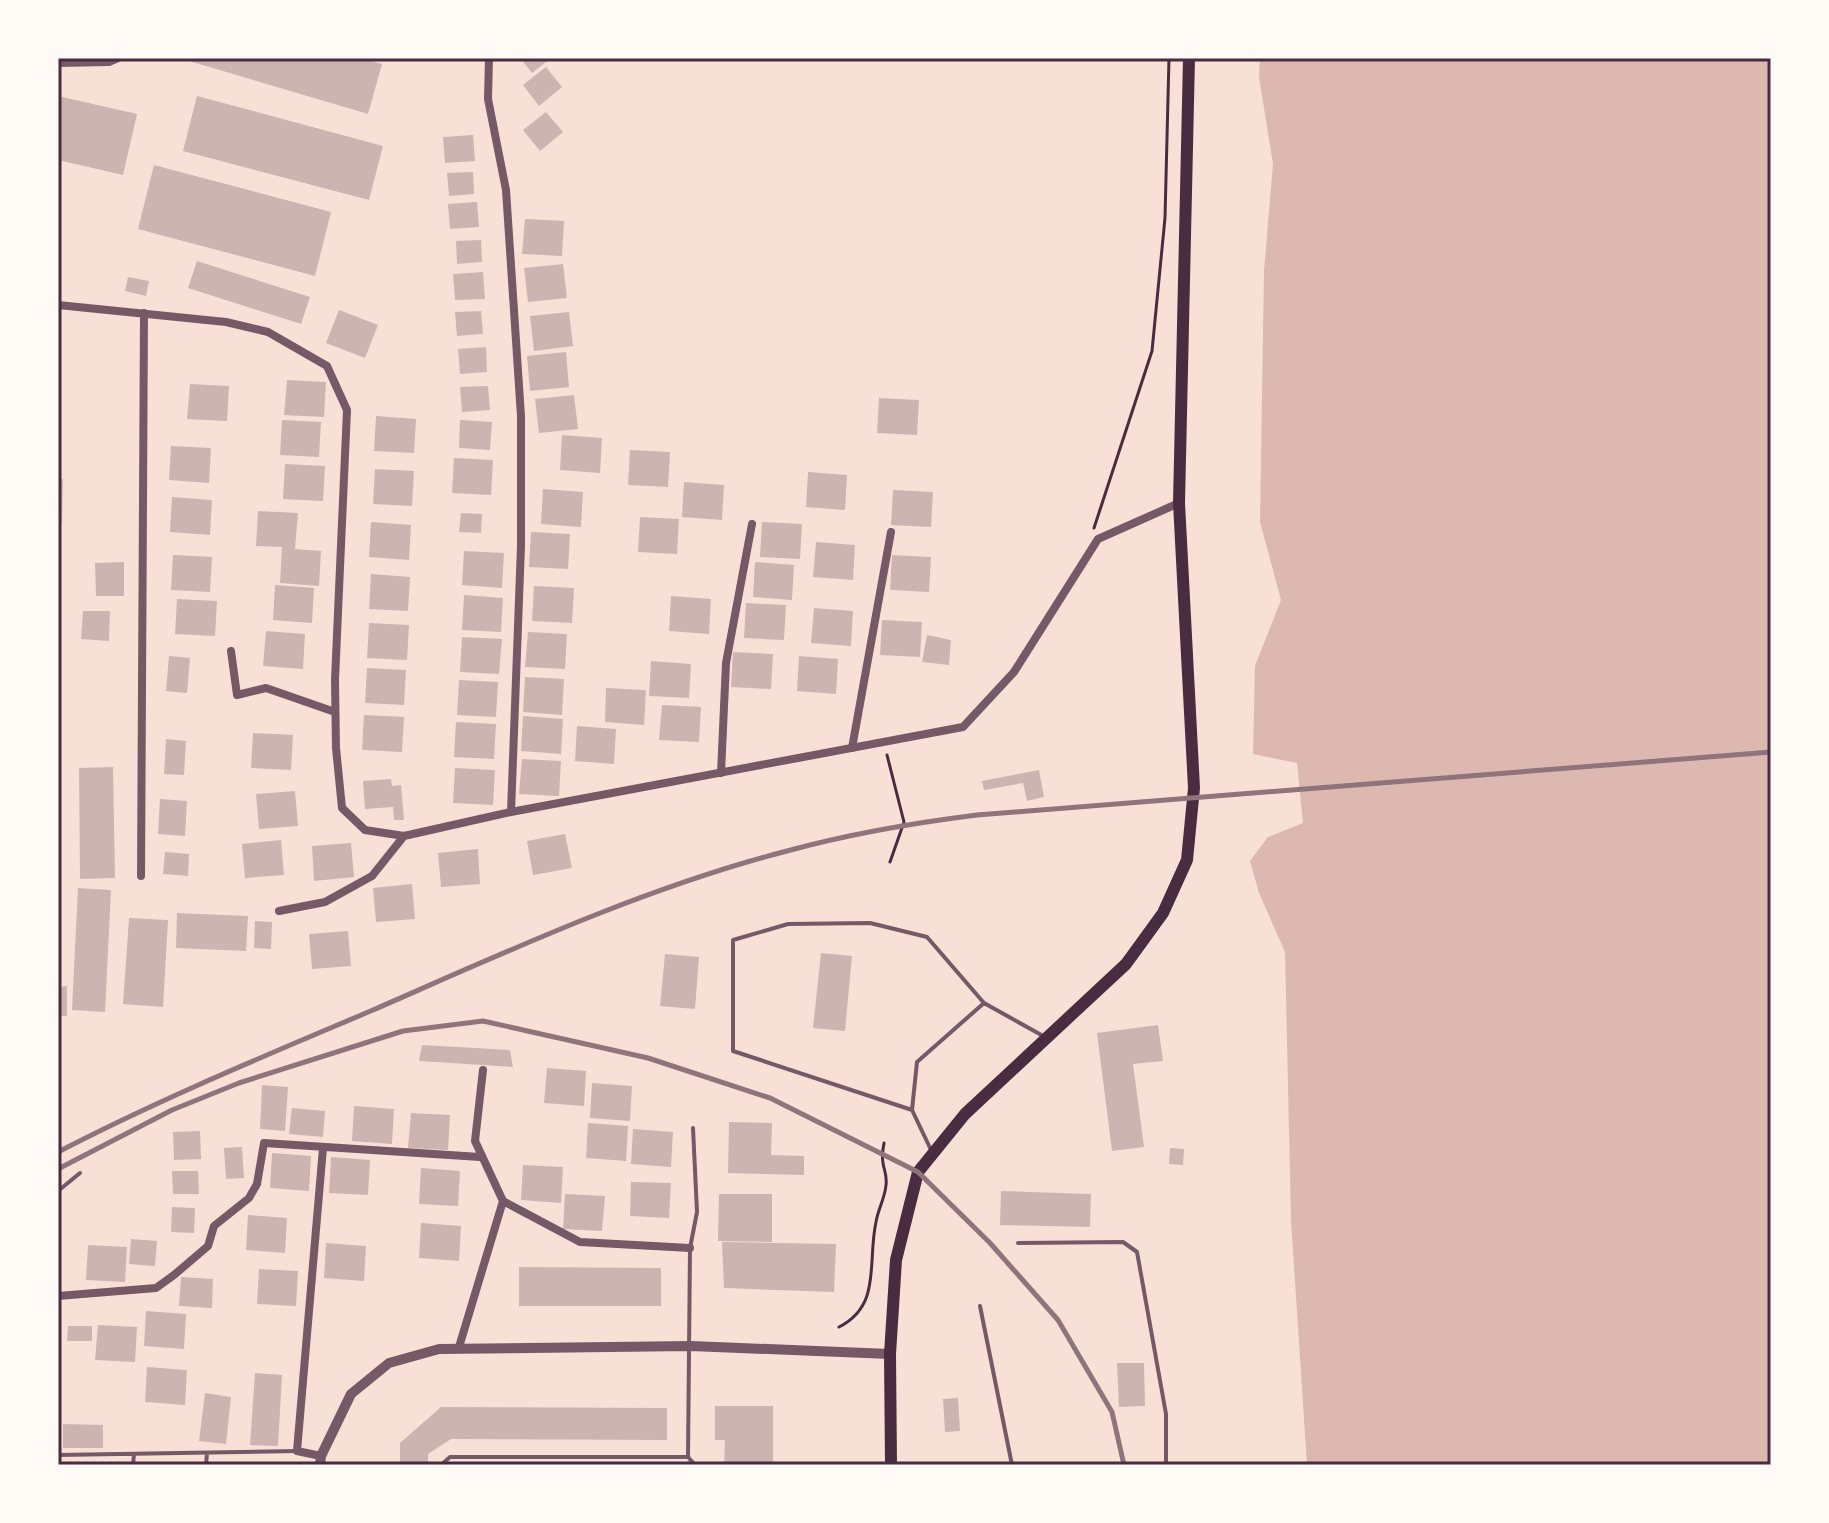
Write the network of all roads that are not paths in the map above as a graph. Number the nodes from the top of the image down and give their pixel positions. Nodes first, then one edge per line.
1 (118, 58) edge
2 (489, 58) edge
3 (1189, 58) edge
4 (58, 63) edge
5 (58, 305) edge
6 (144, 313) junction
7 (1179, 503) junction
8 (752, 524) dead end
9 (891, 532) dead end
10 (231, 651) dead end
11 (335, 712) junction
12 (852, 748) junction
13 (721, 773) junction
14 (511, 812) junction
15 (404, 836) junction
16 (141, 876) dead end
17 (279, 911) dead end
18 (984, 1003) junction
19 (1047, 1038) junction
20 (483, 1070) dead end
21 (912, 1110) junction
22 (693, 1128) dead end
23 (323, 1148) junction
24 (932, 1153) junction
25 (480, 1157) junction
26 (80, 1173) dead end
27 (58, 1191) edge
28 (503, 1201) junction
29 (1018, 1243) dead end
30 (690, 1248) junction
31 (58, 1296) edge
32 (980, 1306) dead end
33 (691, 1346) junction
34 (459, 1347) junction
35 (890, 1354) junction
36 (297, 1451) junction
37 (207, 1453) junction
38 (134, 1454) junction
39 (58, 1455) edge
40 (653, 1455) junction
41 (688, 1457) junction
42 (320, 1460) edge
43 (133, 1465) edge
44 (206, 1465) edge
45 (441, 1465) edge
46 (653, 1465) edge
47 (695, 1465) edge
48 (891, 1465) edge
49 (1012, 1465) edge
50 (1166, 1465) edge

1 - 4 street
2 - 14 street
3 - 7 main road
5 - 6 street
6 - 11 street
6 - 16 street
7 - 12 street
7 - 19 main road
8 - 13 street
9 - 12 street
10 - 11 street
11 - 15 street
12 - 13 street
13 - 14 street
14 - 15 street
15 - 17 street
18 - 19 lane
18 - 21 lane
18 - 21 lane
19 - 24 main road
20 - 25 street
21 - 24 lane
22 - 30 lane
23 - 25 street
23 - 31 street
23 - 36 street
24 - 35 main road
25 - 28 street
26 - 27 lane
28 - 30 street
28 - 34 street
29 - 50 lane
30 - 33 lane
32 - 49 lane
33 - 34 street
33 - 35 street
33 - 41 lane
34 - 42 street
35 - 48 main road
36 - 37 lane
36 - 42 street
37 - 38 lane
37 - 44 lane
38 - 39 lane
38 - 43 lane
40 - 41 lane
40 - 45 lane
40 - 46 lane
41 - 47 lane

